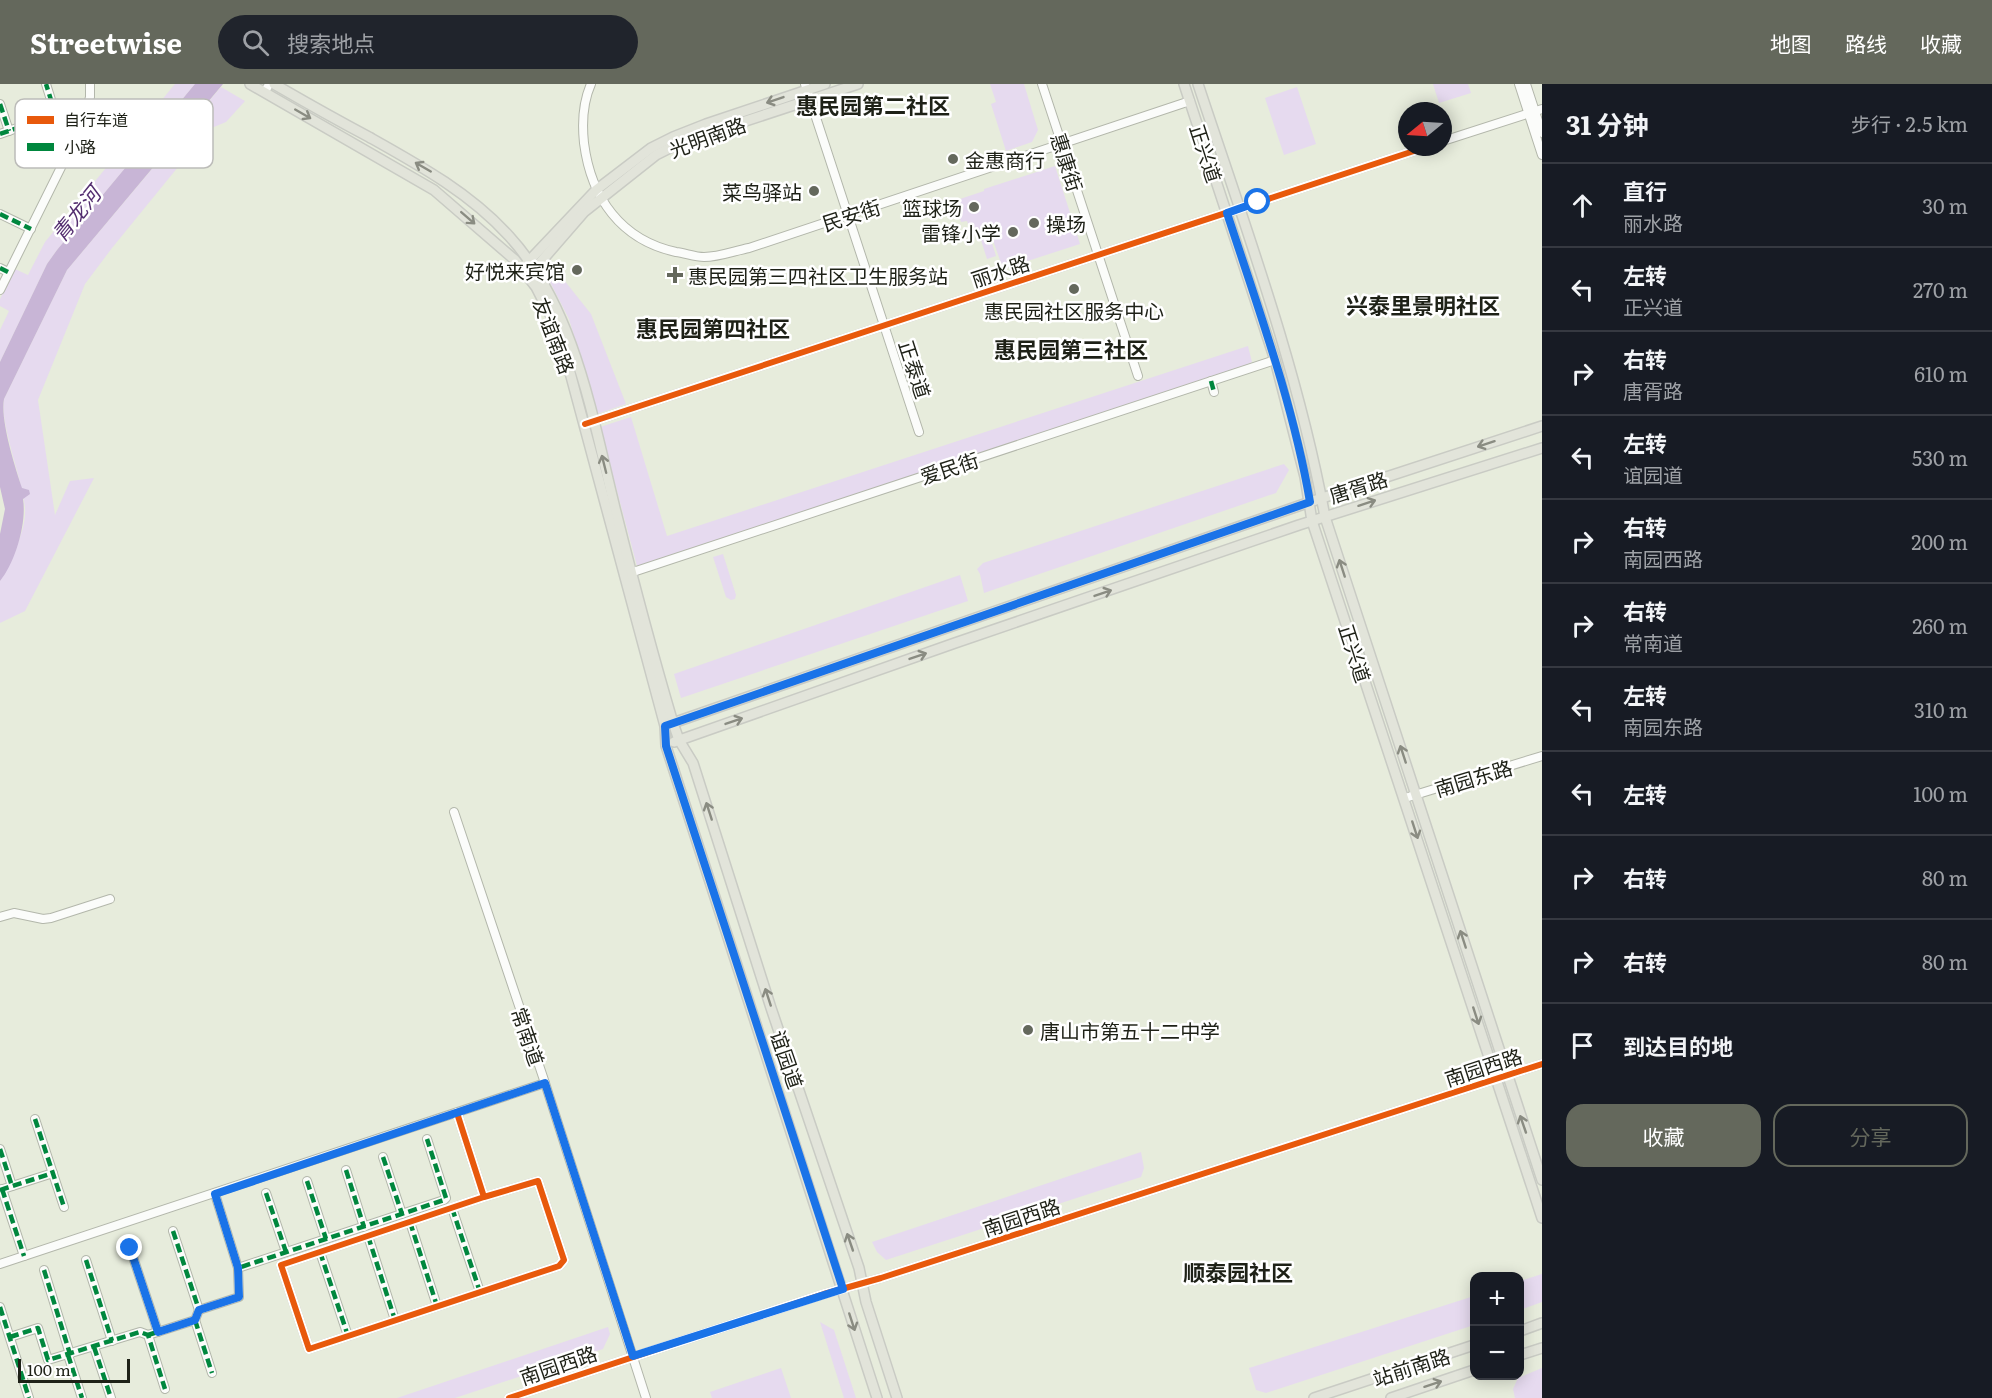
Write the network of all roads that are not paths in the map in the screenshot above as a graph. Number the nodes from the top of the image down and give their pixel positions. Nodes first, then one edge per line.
1 (46, 84) edge
2 (90, 84) edge
3 (250, 84) edge
4 (274, 84) edge
5 (591, 84) edge
6 (825, 84) edge
7 (858, 84) edge
8 (1042, 84) edge
9 (1184, 84) edge
10 (1198, 84) edge
11 (1519, 84) edge
12 (1526, 84) edge
13 (806, 87) edge
14 (267, 88) edge
15 (51, 99) edge
16 (89, 99) edge
17 (810, 100) junction
18 (1190, 101) junction
19 (0, 104) edge
20 (1535, 111) edge
21 (15, 129) edge
22 (9, 131) junction
23 (1542, 133) edge
24 (0, 134) edge
25 (1452, 138) edge
26 (1062, 143) junction
27 (1542, 155) edge
28 (1399, 156) edge
29 (60, 168) edge
30 (598, 194) junction
31 (1239, 209) junction
32 (1227, 213) junction
33 (0, 214) edge
34 (848, 215) junction
35 (30, 229) junction
36 (1098, 255) junction
37 (0, 268) edge
38 (529, 268) junction
39 (8, 272) junction
40 (0, 290) edge
41 (884, 326) junction
42 (1275, 360) junction
43 (1138, 376) dead end
44 (1211, 381) junction
45 (1214, 392) dead end
46 (589, 423) junction
47 (1542, 426) edge
48 (919, 432) dead end
49 (1542, 448) edge
50 (1322, 498) junction
51 (1310, 502) junction
52 (1325, 517) junction
53 (1312, 521) junction
54 (628, 573) junction
55 (669, 725) junction
56 (679, 740) junction
57 (666, 746) junction
58 (1542, 756) edge
59 (1416, 795) junction
60 (1405, 798) junction
61 (454, 812) dead end
62 (110, 899) dead end
63 (0, 917) edge
64 (1542, 1064) edge
65 (1507, 1076) junction
66 (1496, 1079) junction
67 (545, 1083) junction
68 (457, 1113) junction
69 (35, 1119) dead end
70 (427, 1139) dead end
71 (0, 1149) edge
72 (383, 1157) dead end
73 (346, 1170) dead end
74 (53, 1173) junction
75 (307, 1180) dead end
76 (1542, 1180) edge
77 (12, 1186) junction
78 (1, 1190) edge
79 (266, 1192) dead end
80 (215, 1194) junction
81 (484, 1197) junction
82 (64, 1207) dead end
83 (452, 1208) junction
84 (402, 1214) junction
85 (1542, 1218) edge
86 (410, 1222) junction
87 (364, 1227) junction
88 (173, 1231) dead end
89 (368, 1236) junction
90 (326, 1239) junction
91 (130, 1248) dead end
92 (286, 1252) junction
93 (320, 1252) junction
94 (24, 1256) junction
95 (86, 1260) dead end
96 (0, 1264) edge
97 (238, 1268) junction
98 (44, 1270) dead end
99 (862, 1283) junction
100 (843, 1289) junction
101 (480, 1292) junction
102 (437, 1306) junction
103 (0, 1307) edge
104 (199, 1310) junction
105 (195, 1320) junction
106 (395, 1320) junction
107 (1542, 1323) edge
108 (1524, 1330) edge
109 (158, 1332) junction
110 (148, 1335) junction
111 (348, 1336) junction
112 (10, 1337) junction
113 (112, 1341) junction
114 (94, 1347) junction
115 (1470, 1347) edge
116 (1542, 1348) edge
117 (69, 1354) junction
118 (1524, 1354) edge
119 (633, 1356) junction
120 (1470, 1371) edge
121 (212, 1373) dead end
122 (165, 1389) dead end
123 (29, 1398) edge
124 (82, 1398) edge
125 (111, 1398) edge
126 (509, 1398) edge
127 (646, 1398) edge
128 (877, 1398) edge
129 (897, 1398) edge
130 (1314, 1398) edge
131 (1391, 1398) edge

1 - 15 street
2 - 16 street
3 - 14 main road, 友谊南路
38 -> 4 main road, 友谊南路
5 - 30 street
6 - 13 main road, 光明南路
7 - 17 main road, 光明南路
8 - 26 street, 惠康街
9 - 18 main road, 正兴道
10 - 31 main road, 正兴道
11 - 20 street
12 - 20 street
13 - 17 street, 正泰道
13 -> 30 main road, 光明南路
14 -> 38 main road, 友谊南路
17 - 30 main road, 光明南路
17 - 34 street, 正泰道
18 - 26 street, 民安街
18 - 32 main road, 正兴道
19 - 22 street
20 - 23 street
20 - 25 street
20 - 27 street
21 - 22 street
22 - 24 street
26 - 34 street, 民安街
26 - 36 street, 惠康街
28 - 31 street, 丽水路
29 - 35 street
30 - 34 street, 民安街
30 - 38 main road, 光明南路
31 - 32 street, 丽水路
31 - 50 main road, 正兴道
32 - 36 street, 丽水路
32 - 42 main road, 正兴道
33 - 35 street
34 - 41 street, 正泰道
35 - 39 street
36 - 41 street, 丽水路
36 - 43 street, 惠康街
37 - 39 street
38 - 46 main road, 友谊南路
39 - 40 street
41 - 46 street, 丽水路
41 - 48 street, 正泰道
42 - 44 street, 爱民街
42 - 51 main road, 正兴道
44 - 45 street
44 - 54 street, 爱民街
46 - 54 main road, 友谊南路
47 -> 50 main road, 唐胥路
52 -> 49 main road, 唐胥路
50 - 51 main road, 唐胥路
50 - 52 main road, 正兴道
51 - 53 main road, 正兴道
51 - 55 main road, 唐胥路
52 - 53 main road, 唐胥路
59 -> 52 main road, 正兴道
56 -> 53 main road, 唐胥路
53 - 60 main road, 正兴道
54 - 55 main road, 友谊南路
55 - 56 main road, 谊园道
55 - 57 main road, 谊园道
56 - 57 main road, 唐胥路
99 -> 56 main road, 谊园道
57 - 100 main road, 谊园道
58 - 59 street, 南园东路
59 - 60 street, 南园东路
65 -> 59 main road, 正兴道
60 -> 66 main road, 正兴道
61 - 67 street, 常南道
62 - 63 street
64 - 65 street, 南园西路
65 - 66 street, 南园西路
76 -> 65 main road, 正兴道
66 - 85 main road, 正兴道
66 - 99 street, 南园西路
67 - 68 street
67 - 119 street, 常南道
68 - 80 street
68 - 81 street
69 - 74 street
70 - 84 street
71 - 77 street
72 - 84 street
73 - 87 street
74 - 77 street
74 - 82 street
75 - 90 street
77 - 78 street
78 - 94 street
79 - 92 street
80 - 94 street
80 - 97 street
81 - 83 street
81 - 101 street
83 - 86 street
83 - 101 street
84 - 87 street
86 - 89 street
86 - 102 street
87 - 90 street
88 - 104 street
89 - 93 street
89 - 106 street
90 - 92 street
91 - 109 street
92 - 97 street
93 - 111 street
93 - 111 street
94 - 96 street
95 - 113 street
97 - 104 street
98 - 117 street
99 - 100 street, 南园西路
99 - 129 main road, 谊园道
100 - 119 street, 南园西路
100 -> 128 main road, 谊园道
101 - 102 street
102 - 106 street
103 - 112 street
104 - 105 street
105 - 109 street
105 - 121 street
106 - 111 street
107 - 108 main road
109 - 110 street
110 - 113 street
110 - 122 street
112 - 117 street
112 - 123 street
113 - 114 street
114 - 117 street
114 - 125 street
115 - 130 main road, 站前南路
116 - 118 main road
117 - 124 street
119 - 126 street, 南园西路
119 - 127 street, 常南道
131 -> 120 main road, 站前南路

